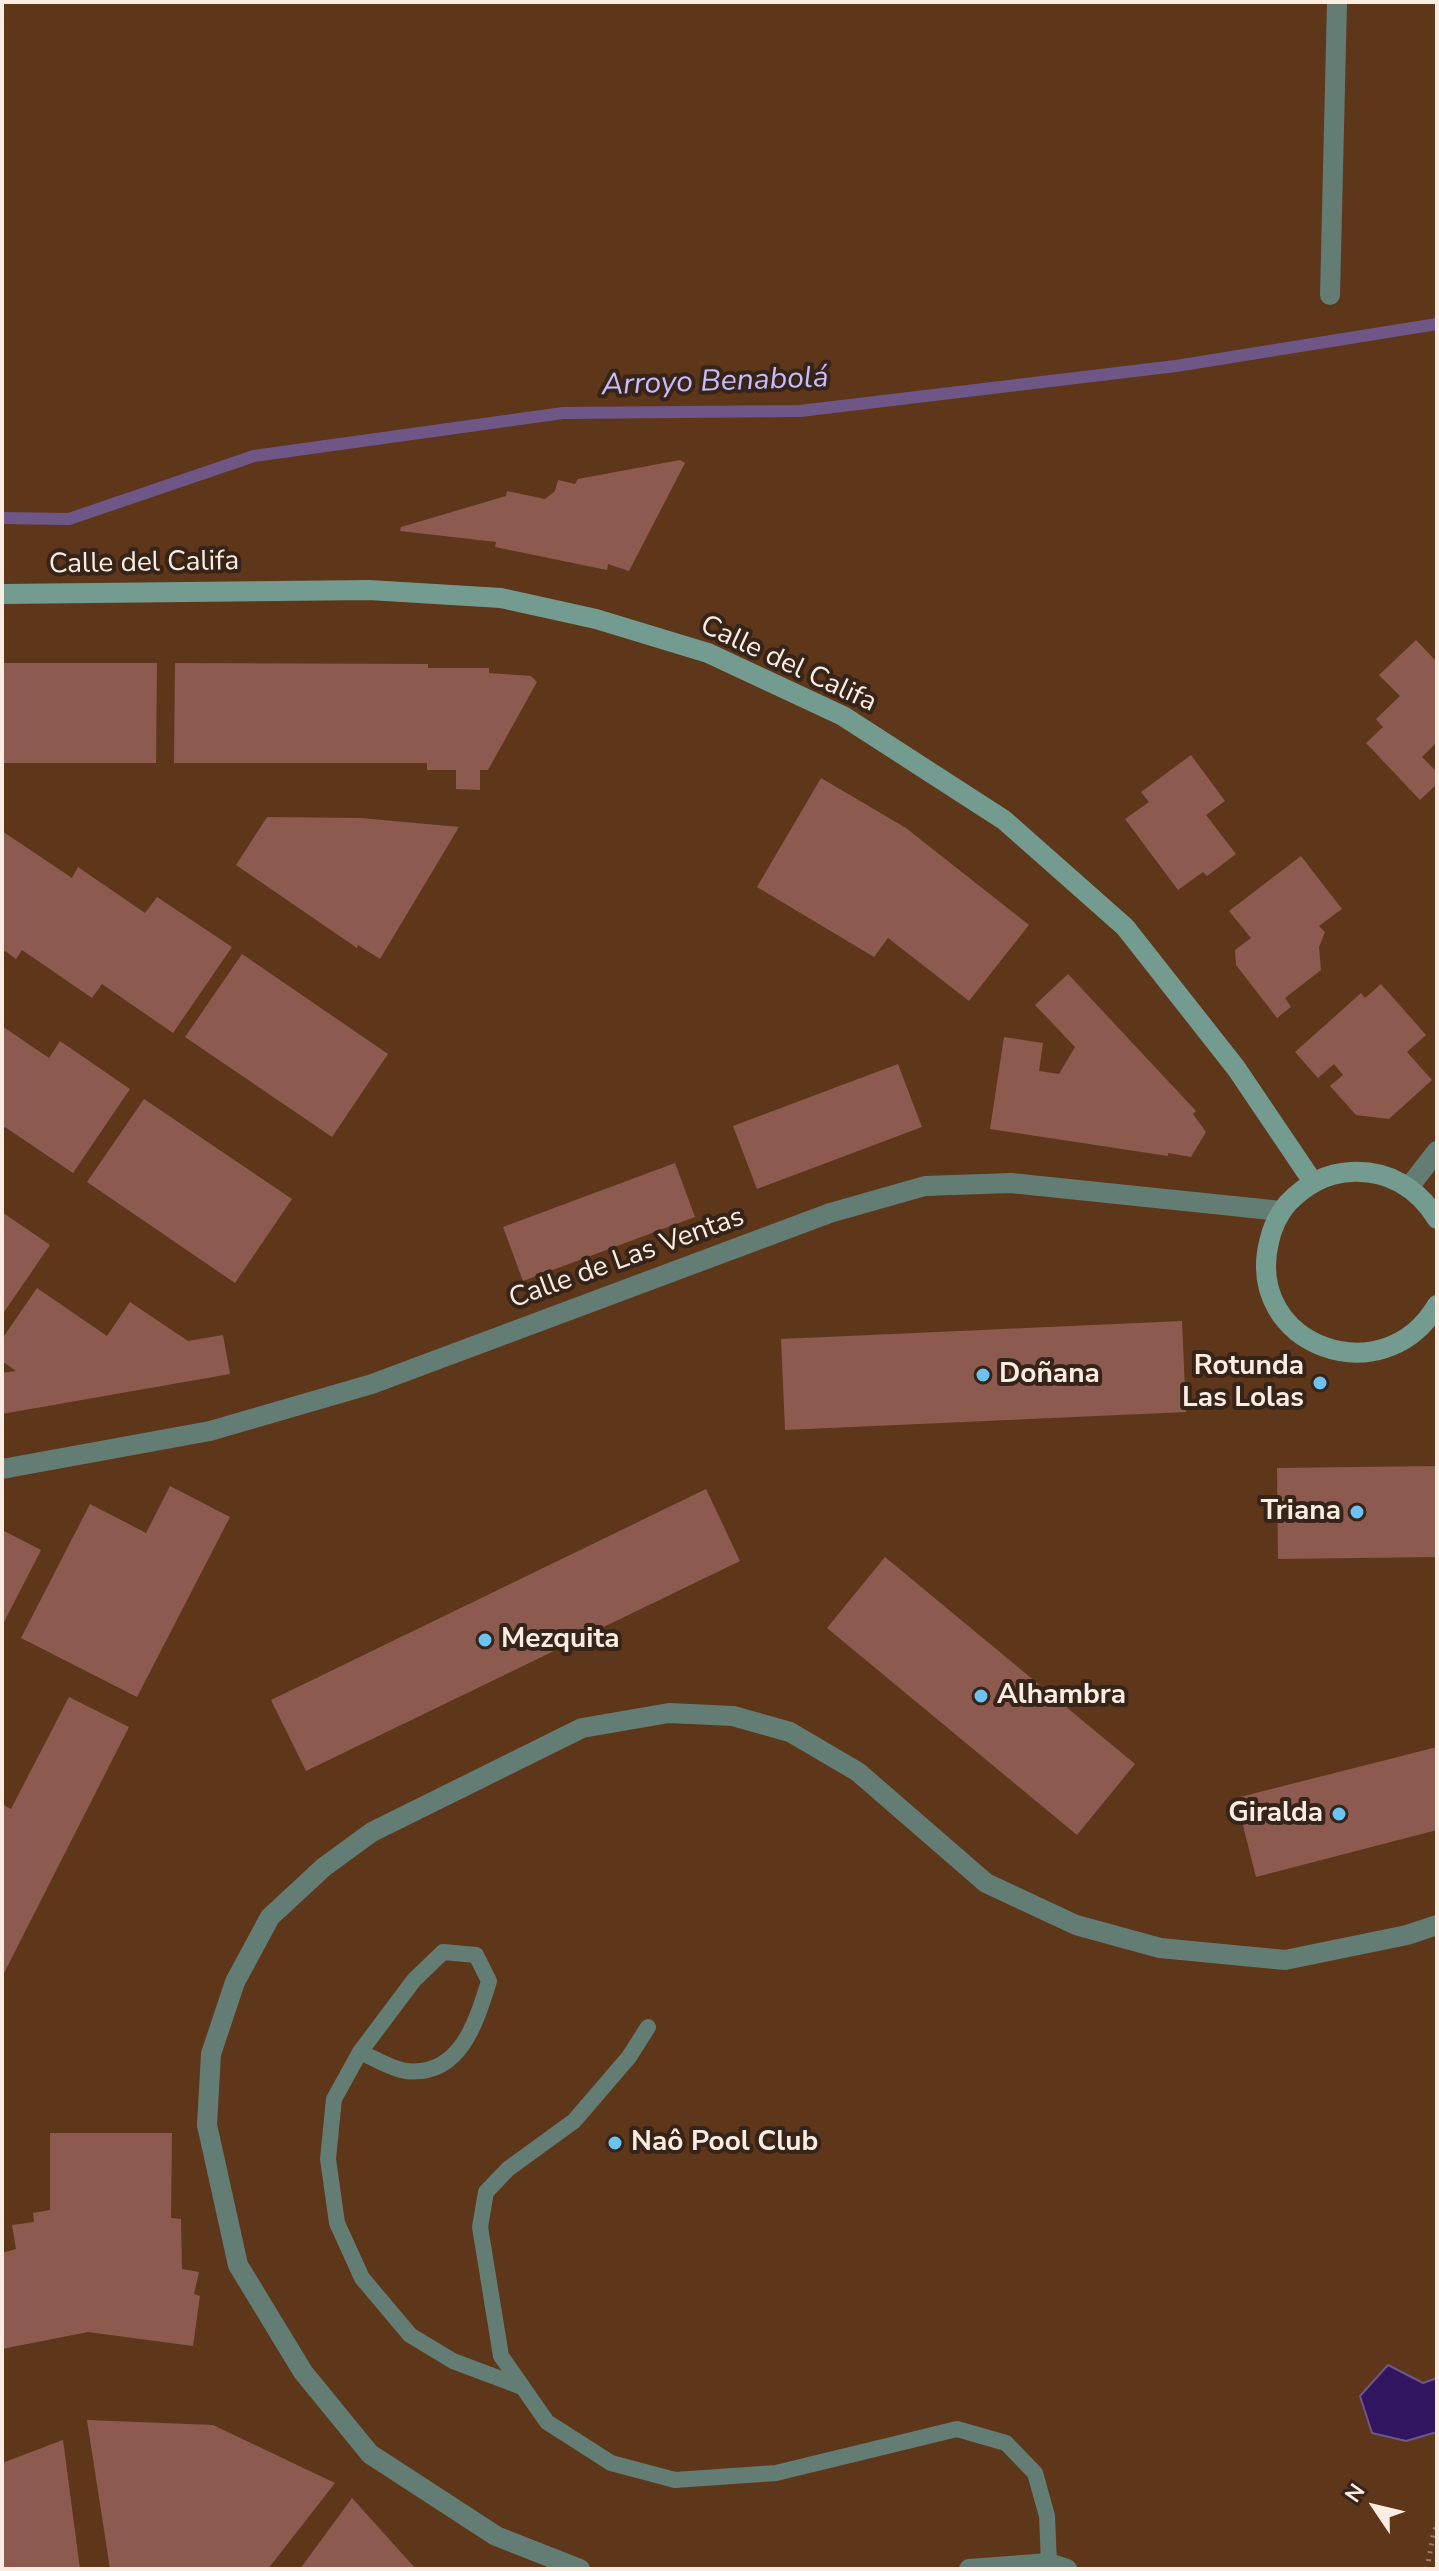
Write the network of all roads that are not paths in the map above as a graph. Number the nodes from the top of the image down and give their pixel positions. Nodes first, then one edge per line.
1 (1337, 2) edge
2 (1330, 295) dead end
3 (2, 594) edge
4 (1437, 1151) edge
5 (1313, 1182) junction
6 (1409, 1187) junction
7 (1281, 1211) junction
8 (1437, 1219) edge
9 (1437, 1305) edge
10 (2, 1469) edge
11 (1437, 1925) edge
12 (648, 2027) dead end
13 (360, 2052) junction
14 (522, 2387) junction
15 (1058, 2566) edge
16 (578, 2569) edge
17 (969, 2569) edge

1 - 2 street
3 - 5 street, Calle del Califa
4 - 6 street
5 - 6 street
5 - 7 street
6 - 8 street
7 - 9 street
7 - 10 street, Calle de Las Ventas
11 - 16 street
12 - 14 lane
13 - 13 lane
13 - 14 lane
14 - 15 lane
15 - 17 street

